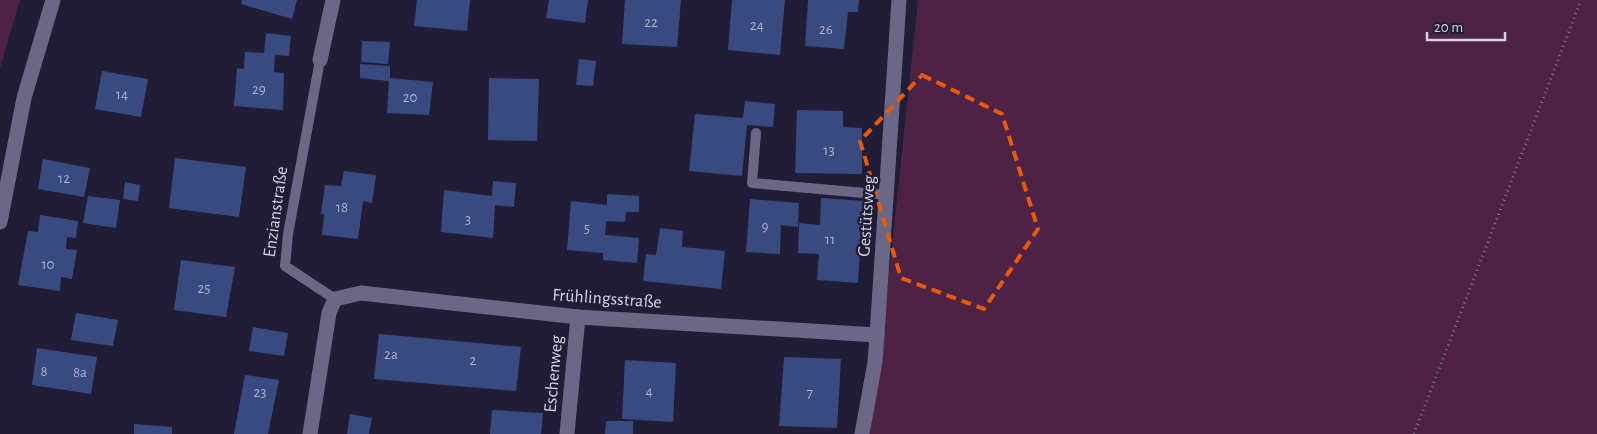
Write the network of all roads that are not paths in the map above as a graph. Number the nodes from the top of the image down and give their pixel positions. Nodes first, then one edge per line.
1 (52, 0) edge
2 (333, 0) edge
3 (900, 0) edge
4 (320, 60) joint
5 (756, 133) dead end
6 (887, 195) junction
7 (0, 222) edge
8 (335, 299) junction
9 (578, 317) junction
10 (877, 335) junction
11 (310, 434) edge
12 (567, 434) edge
13 (862, 434) edge

1 - 7 street
2 - 4 street, Enzianstraße
3 - 6 street, Gestütsweg
4 - 8 lane, Enzianstraße
5 - 6 lane
6 - 10 street, Gestütsweg
8 - 9 street, Frühlingsstraße
8 - 11 street
9 - 10 street, Frühlingsstraße
9 - 12 street, Eschenweg
10 - 13 street, Gestütsweg

